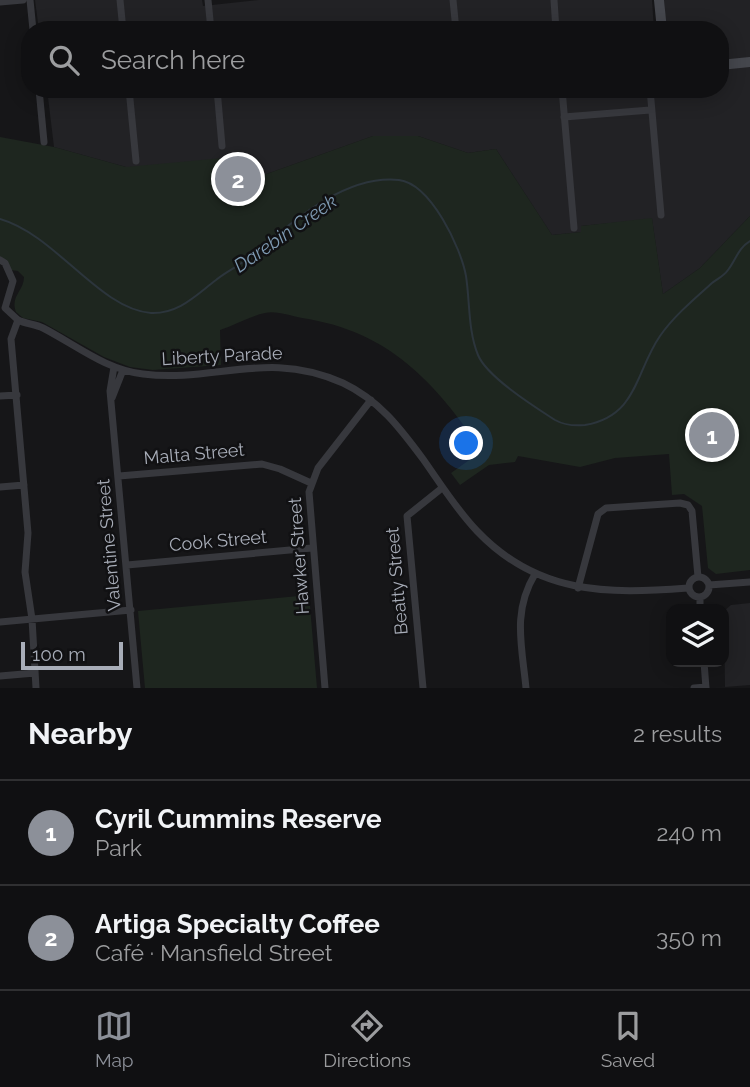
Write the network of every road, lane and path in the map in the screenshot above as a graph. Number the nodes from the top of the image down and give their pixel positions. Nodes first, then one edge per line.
1 (23, 0) edge
2 (30, 0) edge
3 (120, 0) edge
4 (208, 0) edge
5 (453, 0) edge
6 (554, 0) edge
7 (659, 0) edge
8 (0, 2) edge
9 (32, 21) edge
10 (122, 21) edge
11 (210, 21) edge
12 (455, 21) edge
13 (556, 21) edge
14 (661, 21) edge
15 (750, 62) edge
16 (729, 64) edge
17 (40, 98) edge
18 (130, 98) edge
19 (218, 98) edge
20 (563, 98) edge
21 (650, 98) edge
22 (650, 110) junction
23 (564, 117) junction
24 (44, 142) dead end
25 (222, 146) dead end
26 (136, 160) dead end
27 (661, 215) dead end
28 (574, 228) dead end
29 (0, 260) edge
30 (3, 308) edge
31 (18, 320) junction
32 (114, 367) junction
33 (123, 370) junction
34 (17, 395) junction
35 (0, 396) edge
36 (112, 398) junction
37 (371, 400) junction
38 (119, 476) junction
39 (311, 483) junction
40 (24, 485) junction
41 (0, 487) edge
42 (442, 488) junction
43 (312, 548) junction
44 (127, 565) junction
45 (535, 574) junction
46 (698, 577) junction
47 (750, 582) edge
48 (709, 585) junction
49 (578, 588) junction
50 (688, 588) junction
51 (699, 598) junction
52 (700, 604) edge
53 (131, 610) junction
54 (30, 620) junction
55 (0, 622) edge
56 (704, 667) edge
57 (35, 673) junction
58 (0, 676) edge
59 (706, 687) edge
60 (36, 688) edge
61 (137, 688) edge
62 (325, 688) edge
63 (422, 688) edge
64 (526, 688) edge
65 (694, 688) edge

1 - 8 street
2 - 9 street
3 - 10 street
4 - 11 street
5 - 12 street
6 - 13 street
7 - 14 street
15 - 16 street
17 - 24 street
18 - 26 street
19 - 25 street
20 - 23 street
21 - 22 street
22 - 23 street
22 - 27 street
23 - 28 street
29 - 30 street
30 - 31 street
31 - 32 street, Liberty Parade
31 - 34 street
32 - 33 street, Liberty Parade
32 - 36 street, Valentine Street
33 - 36 street, Valentine Street
33 - 37 street, Liberty Parade
34 - 35 street
34 - 40 street
36 - 38 street, Valentine Street
37 - 39 street, Hawker Street
37 - 42 street, Liberty Parade
38 - 39 street, Malta Street
38 - 44 street, Valentine Street
39 - 43 street, Hawker Street
40 - 41 street
40 - 54 street
42 - 45 street, Liberty Parade
42 - 63 street, Beatty Street
43 - 44 street, Cook Street
43 - 62 street, Hawker Street
44 - 53 street, Valentine Street
45 - 49 street, Liberty Parade
45 - 64 street
46 - 48 street
46 - 49 street
46 - 50 street
47 - 48 street
48 - 51 street
49 - 50 street, Liberty Parade
50 - 51 street
51 - 52 street
53 - 54 street
53 - 61 street, Valentine Street
54 - 55 street
54 - 57 street
56 - 59 street
57 - 58 street
57 - 60 street
59 - 65 street

